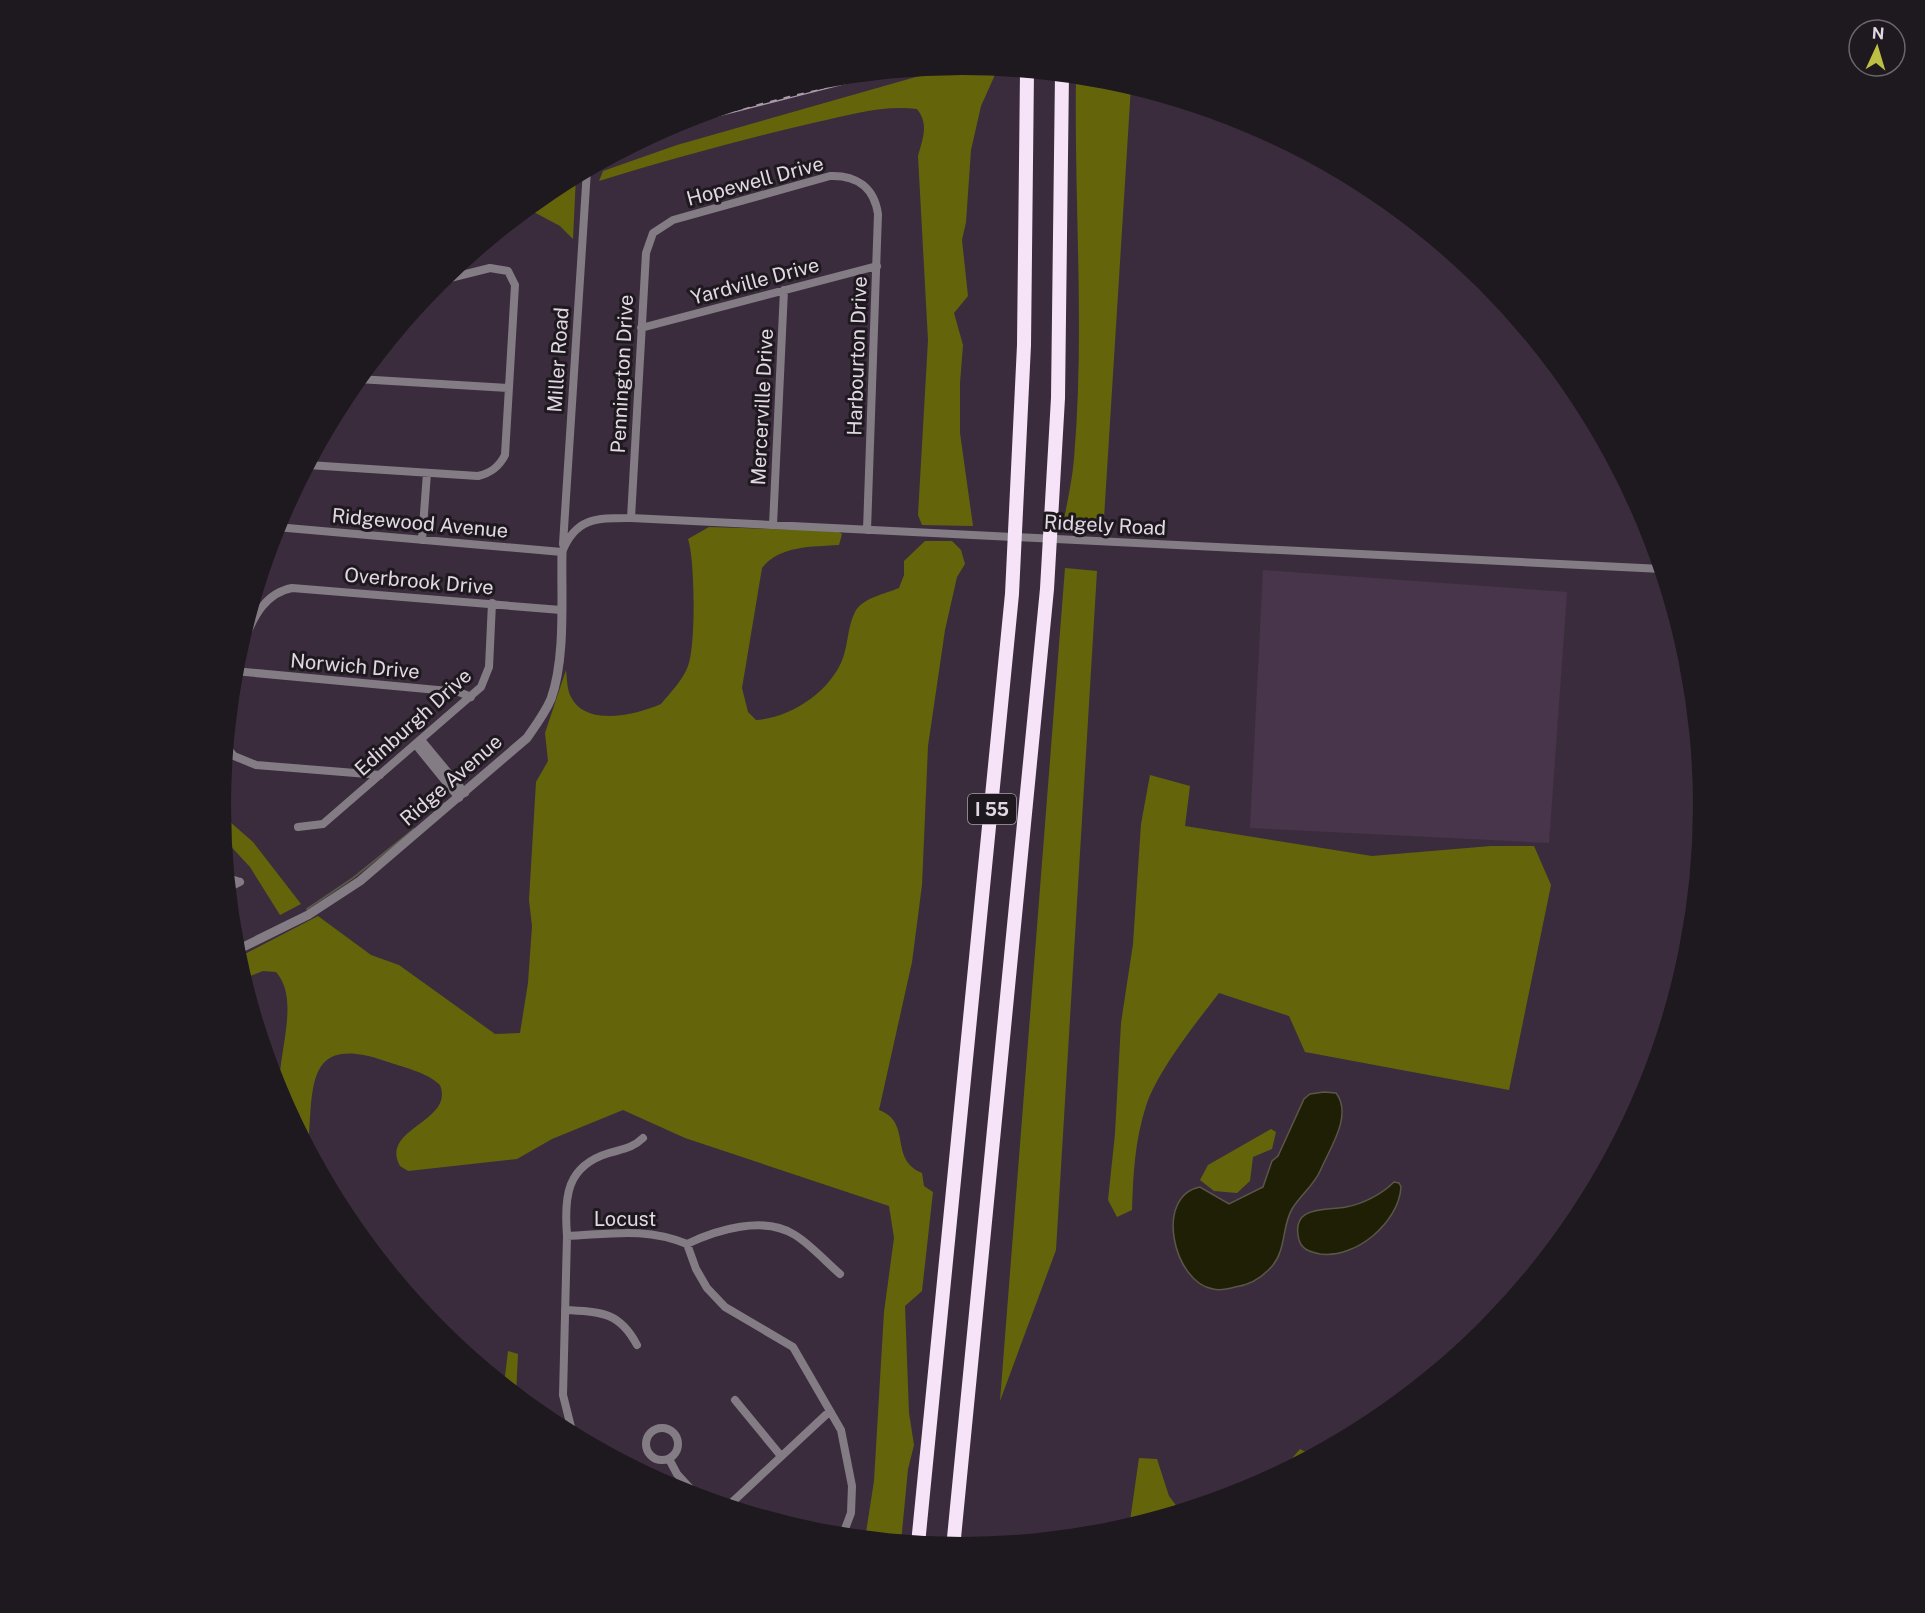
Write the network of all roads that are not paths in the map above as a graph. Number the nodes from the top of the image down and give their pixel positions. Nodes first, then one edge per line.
1 (1017, 78) edge
2 (1027, 78) edge
3 (1062, 82) edge
4 (1025, 140) junction
5 (586, 179) edge
6 (866, 187) joint
7 (653, 233) joint
8 (877, 266) junction
9 (460, 276) edge
10 (784, 290) junction
11 (641, 328) junction
12 (369, 380) edge
13 (508, 388) junction
14 (316, 465) edge
15 (427, 472) junction
16 (631, 518) junction
17 (773, 525) junction
18 (287, 528) edge
19 (867, 530) junction
20 (422, 540) junction
21 (562, 552) junction
22 (1654, 569) edge
23 (492, 603) junction
24 (561, 610) junction
25 (257, 614) edge
26 (244, 672) edge
27 (471, 697) junction
28 (419, 743) junction
29 (233, 755) edge
30 (380, 775) junction
31 (462, 795) junction
32 (298, 827) dead end
33 (245, 946) edge
34 (643, 1138) dead end
35 (567, 1236) junction
36 (687, 1244) junction
37 (840, 1274) dead end
38 (565, 1310) junction
39 (637, 1345) dead end
40 (735, 1400) dead end
41 (830, 1411) junction
42 (570, 1424) edge
43 (781, 1456) junction
44 (669, 1459) junction
45 (685, 1483) edge
46 (733, 1501) edge
47 (845, 1528) edge
48 (919, 1536) edge
49 (954, 1538) edge

1 - 4 highway
2 - 4 highway, I 55
3 - 49 highway, I 55
4 - 48 highway, I 55
5 - 21 street, Miller Road
6 - 7 street, Hopewell Drive
6 - 8 street, Harbourton Drive
7 - 11 street, Pennington Drive
8 - 10 street, Yardville Drive
8 - 19 street, Harbourton Drive
9 - 13 street
10 - 11 street, Yardville Drive
10 - 17 street, Mercerville Drive
11 - 16 street, Pennington Drive
12 - 13 street
13 - 15 street
14 - 15 street
15 - 20 street
16 - 17 street, Ridgely Road
16 - 21 street, Ridgely Road
17 - 19 street, Ridgely Road
18 - 20 street, Ridgewood Avenue
19 - 22 street, Ridgely Road
20 - 21 street, Ridgewood Avenue
21 - 24 street, Ridge Avenue
23 - 24 street, Overbrook Drive
23 - 25 street, Overbrook Drive
23 - 27 street, Edinburgh Drive
24 - 31 street, Ridge Avenue
26 - 27 street, Norwich Drive
27 - 28 street, Edinburgh Drive
28 - 30 street, Edinburgh Drive
28 - 31 street
29 - 30 street
30 - 32 street, Edinburgh Drive
31 - 33 street, Ridge Avenue
34 - 35 street
35 - 36 street, Locust
35 - 38 street
36 - 37 street
36 - 41 street
38 - 39 street
38 - 42 street
40 - 43 street
41 - 43 street
41 - 47 street
43 - 46 street
44 - 44 street
44 - 45 street

